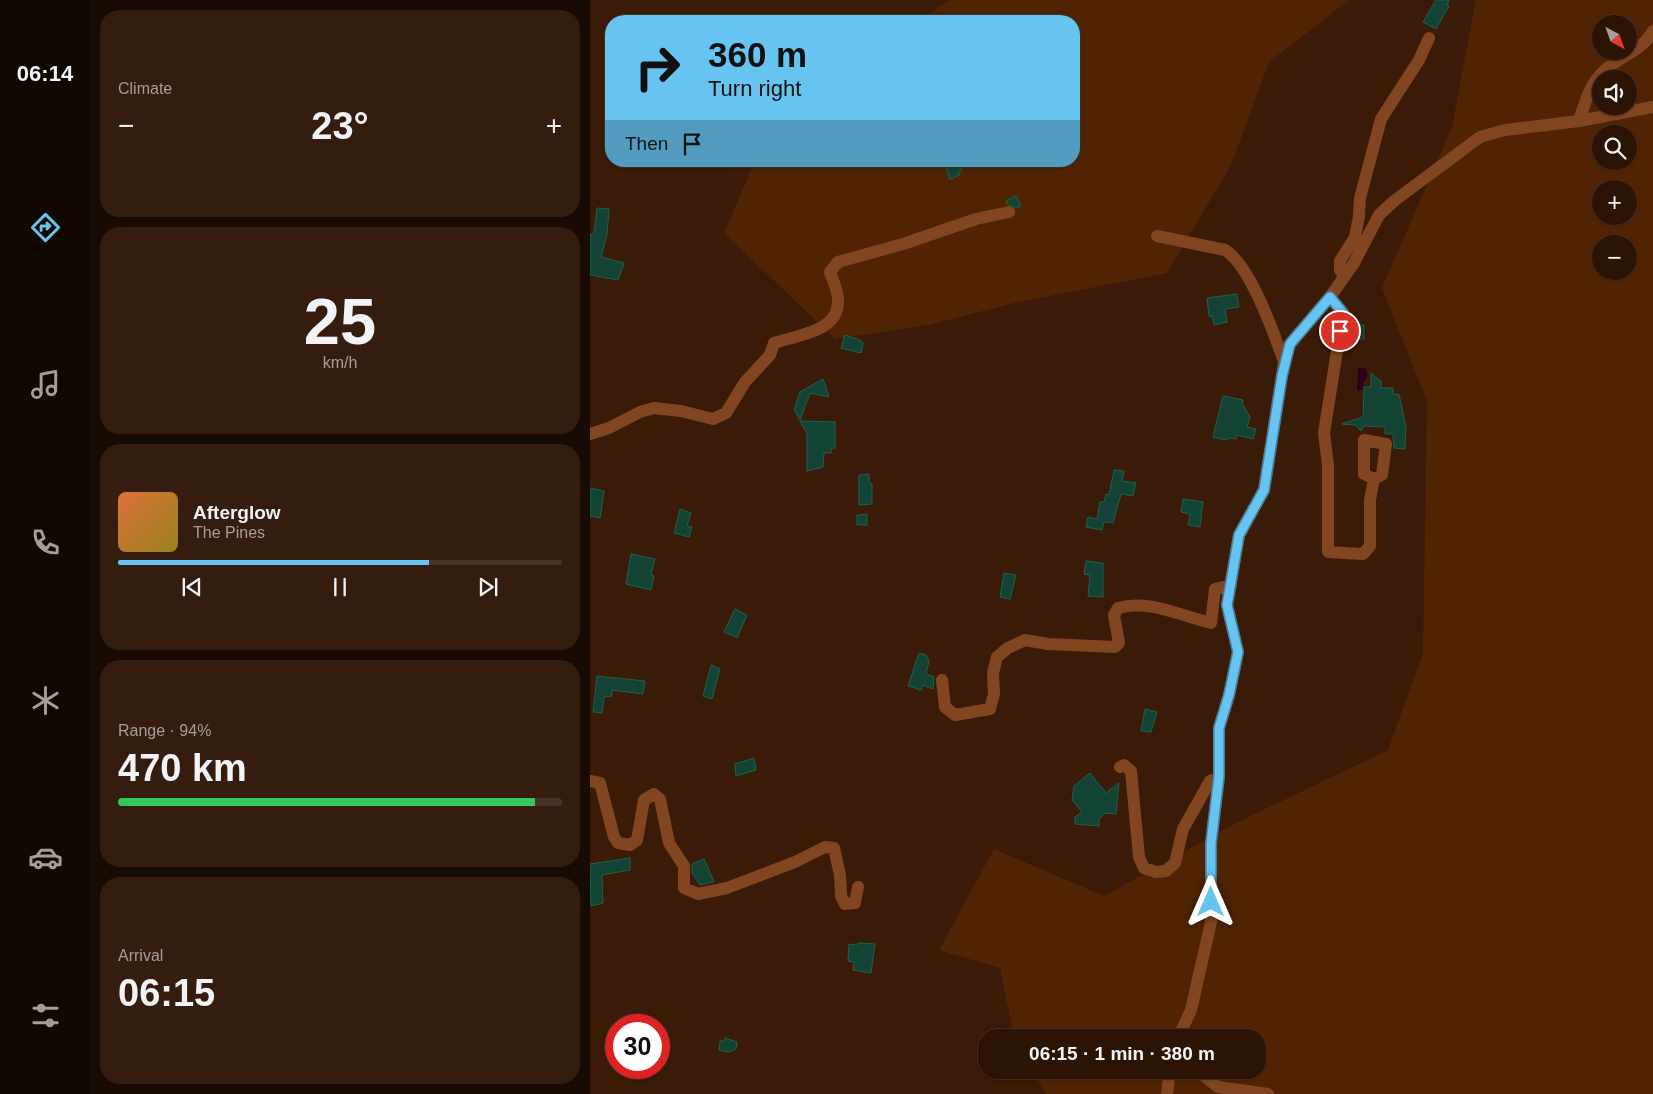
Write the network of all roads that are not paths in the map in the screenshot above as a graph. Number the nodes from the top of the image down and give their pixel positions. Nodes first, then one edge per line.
1 (1653, 31) edge
2 (1429, 38) dead end
3 (1653, 107) edge
4 (1576, 121) junction
5 (1008, 212) dead end
6 (1157, 236) dead end
7 (1344, 276) junction
8 (1330, 297) junction
9 (1284, 362) junction
10 (590, 434) edge
11 (1374, 479) dead end
12 (1231, 585) junction
13 (942, 680) dead end
14 (1120, 767) dead end
15 (1219, 776) junction
16 (590, 781) edge
17 (858, 887) dead end
18 (1183, 1029) edge
19 (1169, 1079) edge
20 (1208, 1079) edge
21 (1167, 1094) edge
22 (1268, 1094) edge

1 - 4 street
2 - 7 street
3 - 4 street
4 - 7 street
5 - 10 street
6 - 9 street
7 - 8 street
8 - 9 street
8 - 11 street
9 - 12 street
12 - 13 street
12 - 15 street
14 - 15 street
15 - 18 street
16 - 17 street
19 - 21 street
20 - 22 street

